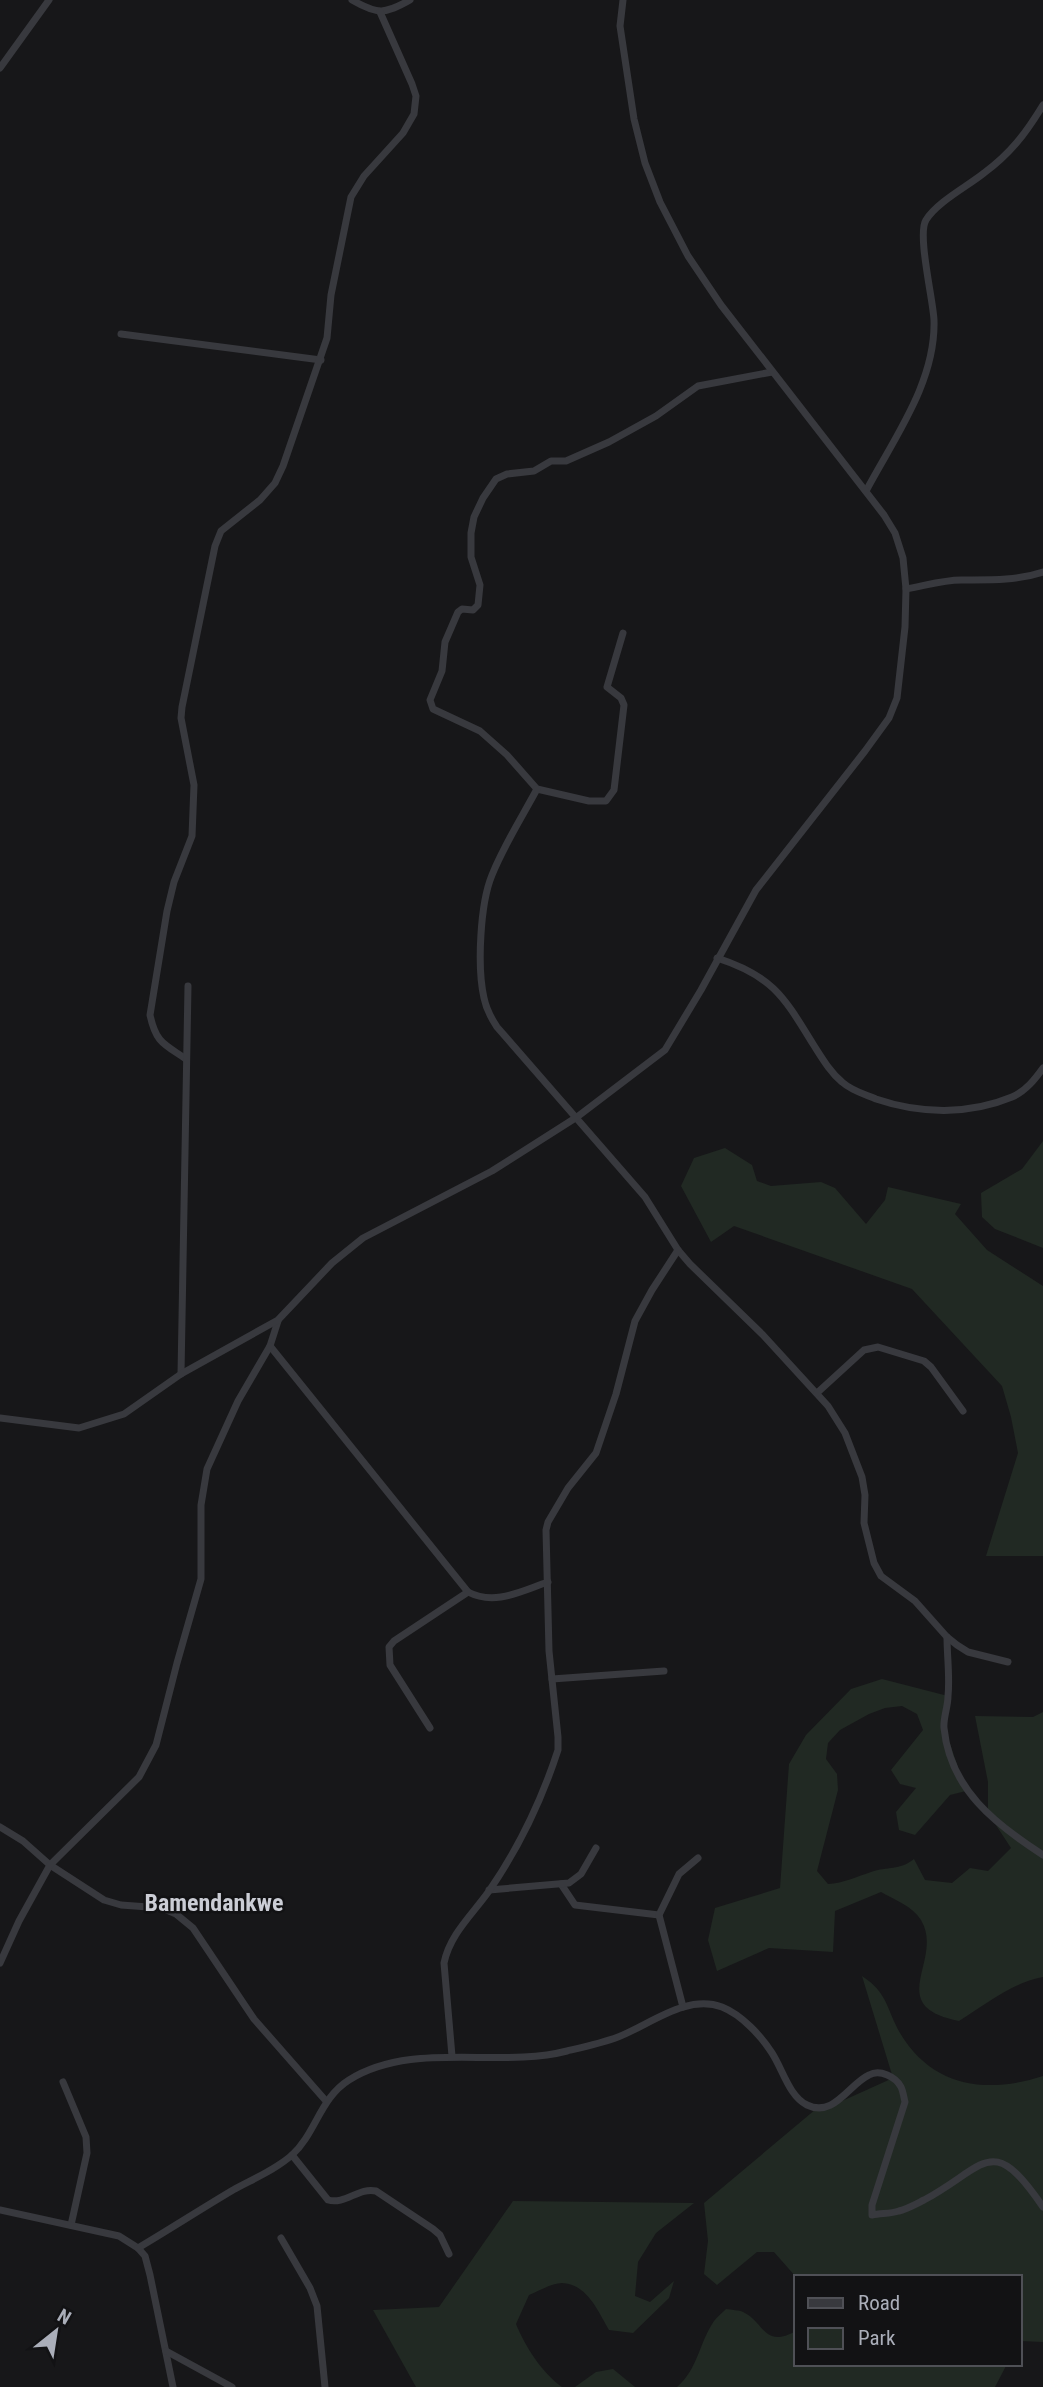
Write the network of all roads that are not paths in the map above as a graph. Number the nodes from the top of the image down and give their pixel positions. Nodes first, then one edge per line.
1 (49, 0) edge
2 (352, 0) edge
3 (410, 0) edge
4 (623, 0) edge
5 (380, 12) junction
6 (0, 68) edge
7 (1042, 105) edge
8 (121, 334) dead end
9 (321, 360) junction
10 (772, 372) junction
11 (866, 491) junction
12 (1043, 572) edge
13 (906, 589) junction
14 (623, 633) dead end
15 (537, 789) junction
16 (717, 958) junction
17 (188, 986) dead end
18 (186, 1059) junction
19 (1043, 1068) edge
20 (577, 1117) junction
21 (678, 1250) junction
22 (278, 1320) junction
23 (270, 1346) junction
24 (181, 1374) junction
25 (817, 1394) junction
26 (963, 1411) dead end
27 (0, 1418) edge
28 (548, 1582) junction
29 (468, 1592) junction
30 (947, 1637) junction
31 (1008, 1662) dead end
32 (664, 1671) dead end
33 (552, 1679) junction
34 (430, 1728) dead end
35 (0, 1827) edge
36 (596, 1848) dead end
37 (1043, 1855) edge
38 (698, 1858) dead end
39 (50, 1865) junction
40 (561, 1884) junction
41 (489, 1890) junction
42 (659, 1915) junction
43 (0, 1963) edge
44 (683, 2007) junction
45 (452, 2056) junction
46 (63, 2082) dead end
47 (326, 2101) junction
48 (292, 2155) junction
49 (1043, 2207) edge
50 (0, 2210) edge
51 (71, 2225) junction
52 (281, 2238) dead end
53 (138, 2248) junction
54 (449, 2254) dead end
55 (166, 2351) junction
56 (173, 2387) edge
57 (232, 2387) edge
58 (325, 2387) edge

1 - 6 street
2 - 5 street
3 - 5 street
4 - 10 street
5 - 9 street
7 - 11 street
8 - 9 street
9 - 18 street
10 - 11 street
10 - 15 street
11 - 13 street
12 - 13 street
13 - 16 street
14 - 15 street
15 - 20 street
16 - 19 street
16 - 20 street
17 - 18 street
18 - 24 street
20 - 21 street
20 - 22 street
21 - 25 street
21 - 28 street
22 - 23 street
22 - 24 street
23 - 29 street
23 - 39 street
24 - 27 street
25 - 26 street
25 - 30 street
28 - 29 street
28 - 33 street
29 - 34 street
30 - 31 street
30 - 37 street
32 - 33 street
33 - 41 street
35 - 39 street
36 - 40 street
38 - 42 street
39 - 43 street
39 - 47 street
40 - 41 street
40 - 42 street
41 - 45 street
42 - 44 street
44 - 45 street
44 - 49 street
45 - 47 street
46 - 51 street
47 - 48 street
48 - 53 street
48 - 54 street
50 - 51 street
51 - 53 street
52 - 58 street
53 - 55 street
55 - 56 street
55 - 57 street

